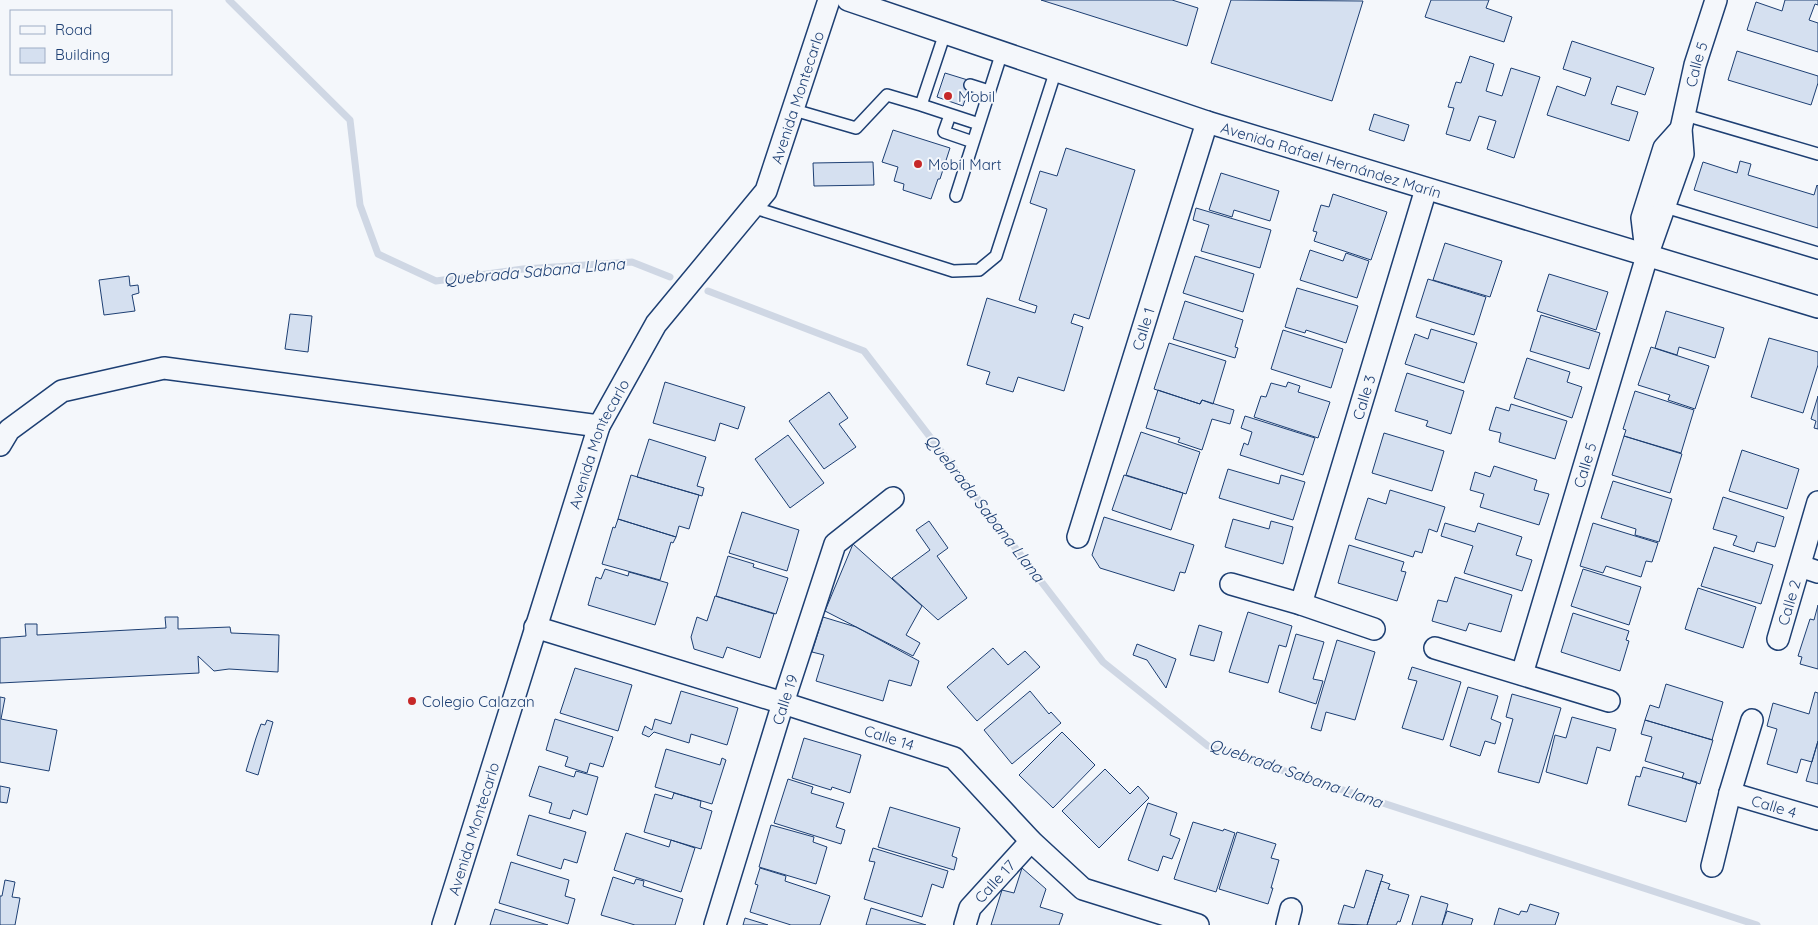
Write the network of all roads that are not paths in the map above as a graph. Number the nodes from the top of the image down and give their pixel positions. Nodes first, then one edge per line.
1 (829, 0) edge
2 (848, 0) edge
3 (1716, 0) edge
4 (945, 33) junction
5 (1002, 52) junction
6 (1056, 70) junction
7 (970, 85) dead end
8 (989, 91) junction
9 (921, 105) junction
10 (794, 110) junction
11 (950, 115) junction
12 (1207, 122) junction
13 (1683, 122) junction
14 (979, 124) junction
15 (973, 142) junction
16 (1818, 154) edge
17 (1426, 190) junction
18 (956, 196) dead end
19 (1665, 207) junction
20 (752, 208) junction
21 (1818, 253) edge
22 (1647, 256) junction
23 (1818, 307) edge
24 (599, 426) junction
25 (0, 445) edge
26 (893, 498) dead end
27 (1818, 502) edge
28 (1078, 537) dead end
29 (1809, 569) edge
30 (1231, 584) dead end
31 (1301, 604) junction
32 (535, 627) junction
33 (1374, 629) dead end
34 (1778, 639) dead end
35 (1435, 648) dead end
36 (1522, 674) junction
37 (1609, 701) dead end
38 (783, 703) junction
39 (1752, 720) dead end
40 (1730, 793) junction
41 (1818, 819) edge
42 (1031, 841) junction
43 (1712, 866) dead end
44 (444, 925) edge
45 (715, 925) edge
46 (965, 925) edge
47 (1198, 925) edge

1 - 10 street, Avenida Montecarlo
2 - 4 street, Avenida Rafael Hernández Marín
3 - 13 street, Calle 5
4 - 5 street, Avenida Rafael Hernández Marín
4 - 9 lane
5 - 6 street, Avenida Rafael Hernández Marín
5 - 8 lane
6 - 12 street, Avenida Rafael Hernández Marín
6 - 20 lane
7 - 8 lane
8 - 14 lane
9 - 10 lane
9 - 11 lane
10 - 20 street, Avenida Montecarlo
11 - 14 lane
11 - 15 lane
12 - 17 street, Avenida Rafael Hernández Marín
12 - 28 street, Calle 1
13 - 16 lane
13 - 19 street, Calle 5
13 - 22 street, Calle 5
14 - 15 lane
15 - 18 lane
17 - 22 street, Avenida Rafael Hernández Marín
17 - 31 street, Calle 3
19 - 21 lane
19 - 22 street, Calle 5
20 - 24 street, Avenida Montecarlo
22 - 23 street, Avenida Rafael Hernández Marín
22 - 36 street, Calle 5
24 - 25 street
24 - 32 street, Avenida Montecarlo
26 - 38 street, Calle 19
27 - 29 street, Calle 2
29 - 34 street, Calle 2
30 - 31 street
31 - 33 street
32 - 38 street, Calle 14
32 - 44 street, Avenida Montecarlo
35 - 36 street
36 - 37 street
38 - 42 street, Calle 14
38 - 45 street, Calle 19
39 - 40 street, Calle 4
40 - 41 street, Calle 4
40 - 43 street, Calle 4
42 - 46 street, Calle 17
42 - 47 street, Calle 14

